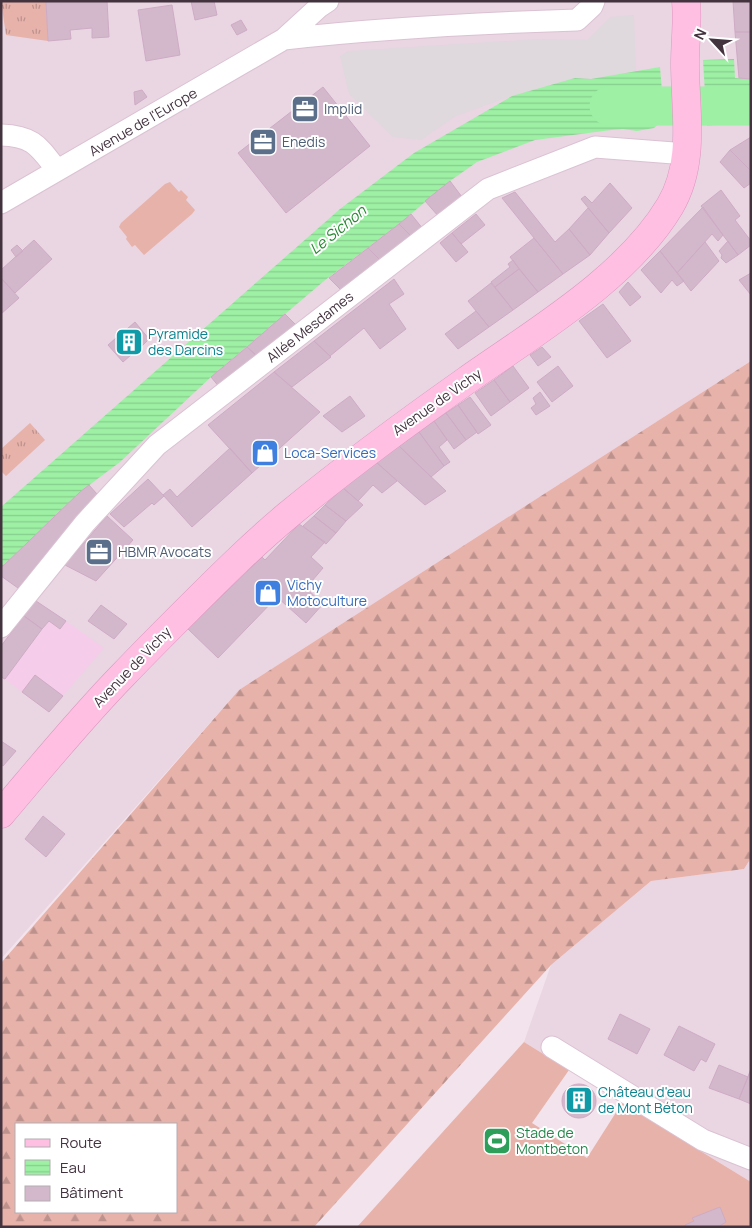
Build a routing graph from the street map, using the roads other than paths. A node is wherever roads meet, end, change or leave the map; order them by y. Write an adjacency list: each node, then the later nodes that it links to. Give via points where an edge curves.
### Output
1 (594, 1): 5 (street, Avenue de l'Europe, via 577,20 466,23)
2 (673, 1): 7 (main road, Avenue de Vichy)
3 (686, 1): 7 (main road, Avenue de Vichy)
4 (323, 4): 5 (street, via 318,18 326,28); 6 (street, Avenue de l'Europe)
5 (336, 33): 6 (street, Avenue de l'Europe)
6 (284, 39): 10 (street, Avenue de l'Europe)
7 (685, 63): 9 (main road, Avenue de Vichy)
8 (1, 135): 10 (street, via 36,143)
9 (687, 154): 12 (street, Allée Mesdames, via 595,147 488,189 157,445 85,523); 13 (main road, Avenue de Vichy, via 671,204 629,258 571,308 408,422 286,516 123,675)
10 (57, 170): 11 (street, Avenue de l'Europe)
11 (1, 203)
12 (1, 628)
13 (1, 814)
14 (552, 1047): 15 (street, via 703,1140)
15 (751, 1159)

